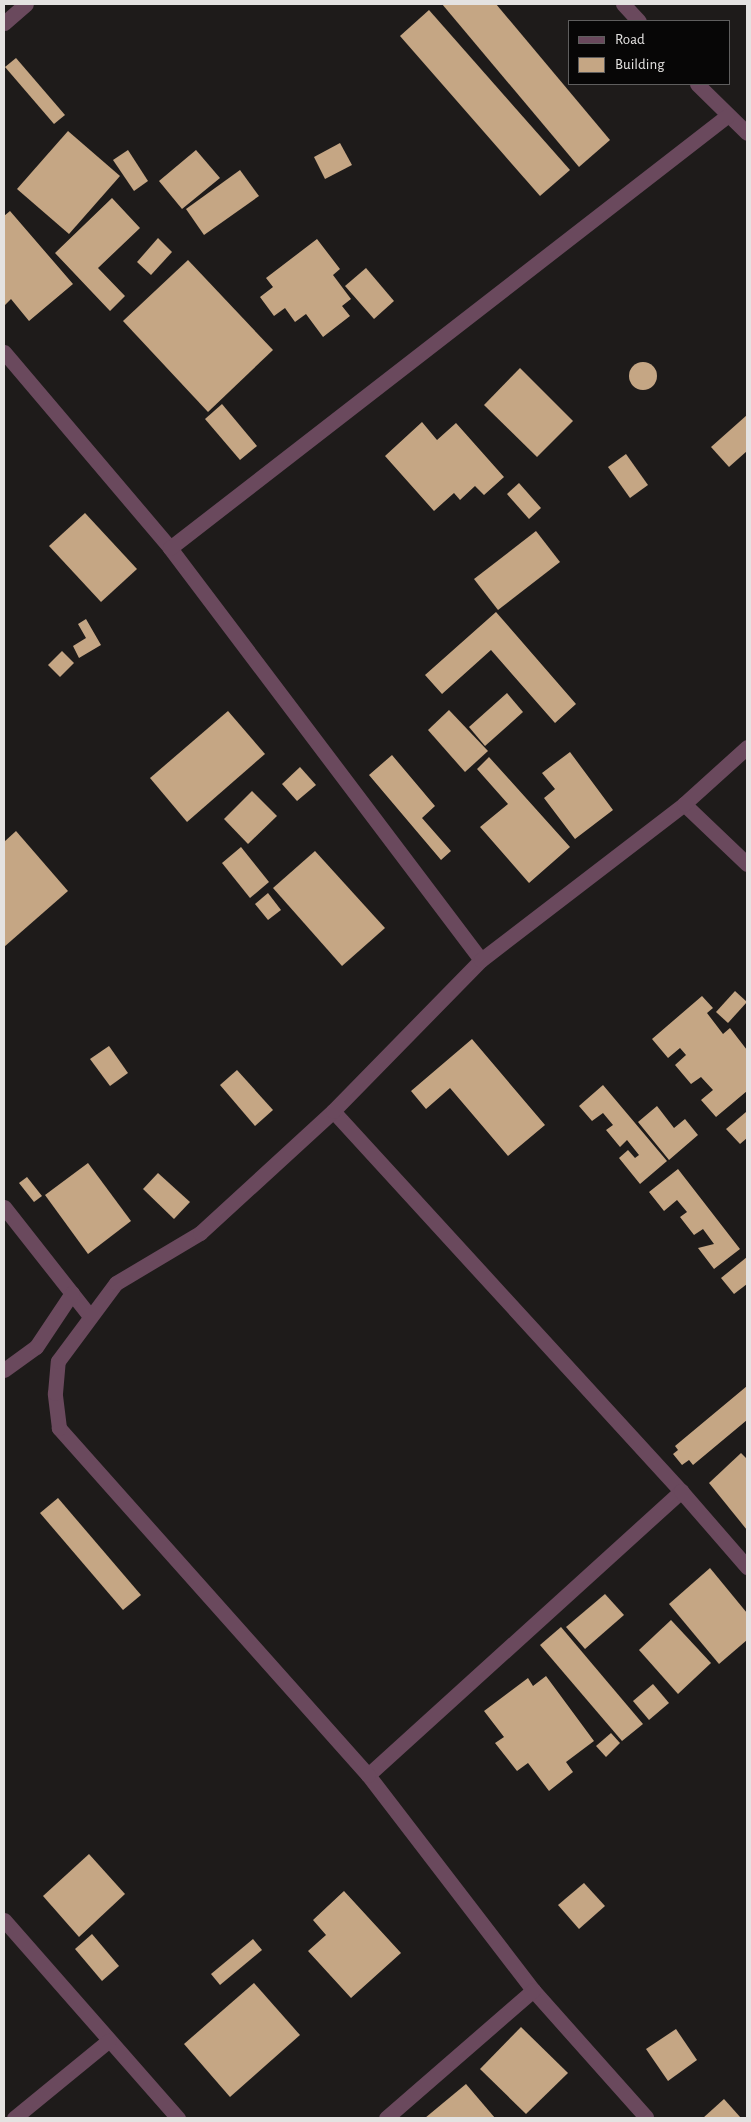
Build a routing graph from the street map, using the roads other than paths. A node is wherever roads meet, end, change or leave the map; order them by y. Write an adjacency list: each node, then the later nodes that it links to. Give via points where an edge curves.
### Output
1 (26, 4): 4 (street)
2 (623, 4): 3 (street)
3 (638, 20)
4 (4, 23)
5 (698, 85): 6 (street)
6 (727, 116): 7 (street); 9 (street)
7 (747, 133)
8 (4, 352): 9 (street)
9 (170, 548): 13 (street)
10 (747, 747): 11 (street)
11 (684, 804): 12 (street); 13 (street)
12 (747, 864)
13 (481, 960): 14 (street)
14 (333, 1111): 17 (street, via 200,1234 116,1282); 19 (street)
15 (4, 1207): 16 (street)
16 (72, 1293): 17 (street); 18 (street, via 36,1347)
17 (89, 1315): 21 (street, via 58,1361 55,1393 59,1428)
18 (4, 1370)
19 (681, 1492): 20 (street); 21 (street)
20 (747, 1567)
21 (368, 1775): 23 (street)
22 (4, 1920): 24 (street)
23 (533, 1990): 25 (street); 28 (street)
24 (108, 2041): 26 (street); 27 (street)
25 (646, 2117)
26 (14, 2118)
27 (178, 2118)
28 (386, 2118)

